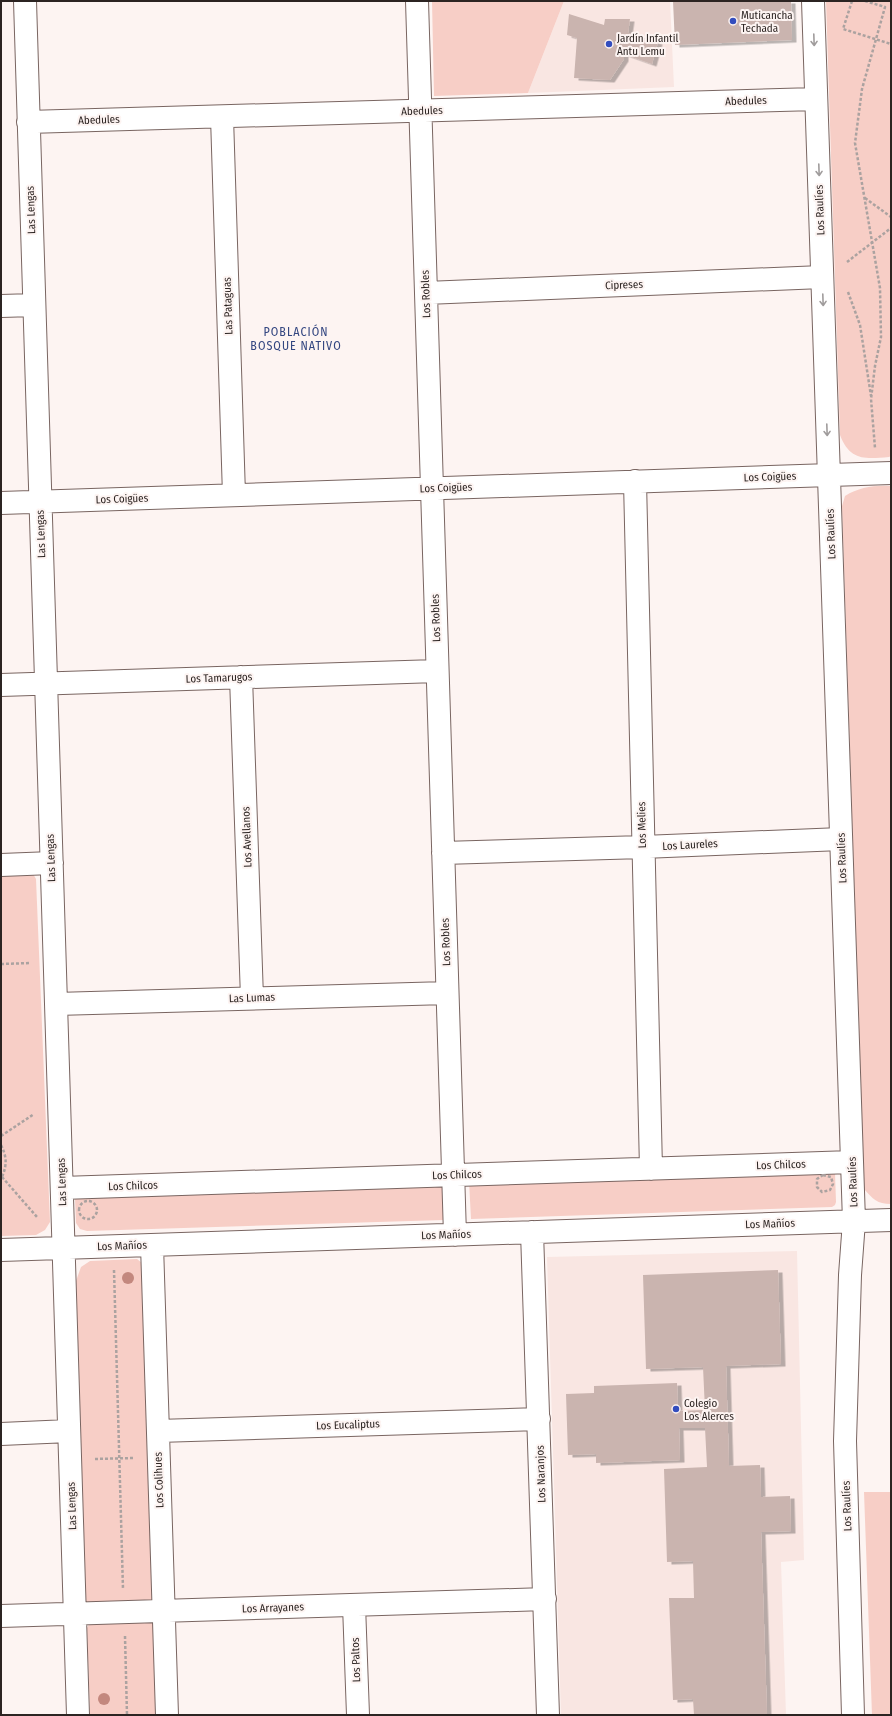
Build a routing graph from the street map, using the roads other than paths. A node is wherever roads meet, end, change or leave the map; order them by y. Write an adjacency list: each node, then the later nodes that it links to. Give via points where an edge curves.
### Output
1 (25, 1): 7 (street, Las Lengas)
2 (417, 1): 5 (street, Los Robles)
3 (813, 1): 4 (street, Los Raulíes, one-way to 4)
4 (816, 99): 5 (street, Abedules); 8 (street, Los Raulíes, one-way to 8)
5 (420, 111): 6 (street, Abedules); 9 (street, Los Robles)
6 (222, 117): 7 (street, Abedules); 16 (street, Las Pataguas)
7 (28, 122): 10 (street, Las Lengas)
8 (830, 273): 9 (street, Cipreses); 13 (street, Los Raulíes, one-way to 13)
9 (426, 293): 15 (street, Los Robles)
10 (34, 304): 11 (street); 18 (street, Las Lengas)
11 (1, 306)
12 (884, 473): 13 (street, Los Coigües)
13 (829, 474): 14 (street, Los Coigües); 23 (street, Los Raulíes)
14 (635, 481): 15 (street, Los Coigües); 24 (street, Los Melies)
15 (432, 488): 16 (street, Los Coigües); 19 (street, Los Robles)
16 (234, 495): 18 (street, Los Coigües)
17 (1, 502): 18 (street, Los Coigües)
18 (40, 502): 21 (street, Las Lengas)
19 (437, 671): 20 (street, Los Tamarugos); 25 (street, Los Robles)
20 (241, 677): 21 (street, Los Tamarugos); 29 (street, Los Avellanos)
21 (46, 684): 22 (street, Los Tamarugos); 26 (street, Las Lengas)
22 (1, 685)
23 (841, 839): 24 (street, Los Laureles); 31 (street, Los Raulíes)
24 (643, 847): 25 (street, Los Laureles); 32 (street, Los Melies)
25 (443, 853): 28 (street, Los Robles)
26 (52, 863): 27 (street); 30 (street, Las Lengas)
27 (1, 865)
28 (447, 993): 29 (street, Las Lumas); 33 (street, Los Robles)
29 (252, 998): 30 (street, Las Lumas)
30 (56, 1004): 34 (street, Las Lengas)
31 (852, 1162): 32 (street, Los Chilcos); 36 (street, Los Raulíes)
32 (651, 1169): 33 (street, Los Chilcos)
33 (453, 1176): 34 (street, Los Chilcos); 38 (street, Los Robles)
34 (62, 1188): 40 (street, Las Lengas)
35 (891, 1220): 36 (street, Los Mañíos)
36 (854, 1221): 37 (street, Los Mañíos); 55 (street, Los Raulíes, via 845,1441)
37 (532, 1232): 38 (street, Los Mañíos); 42 (street, Los Naranjos)
38 (454, 1235): 39 (street, Los Mañíos)
39 (152, 1245): 40 (street, Los Mañíos); 44 (street, Los Colihues)
40 (64, 1248): 41 (street, Los Mañíos); 43 (street, Las Lengas)
41 (1, 1250)
42 (539, 1419): 44 (street, Los Eucaliptus); 46 (street, Los Naranjos)
43 (69, 1431): 45 (street); 49 (street, Las Lengas)
44 (158, 1431): 48 (street, Los Colihues)
45 (1, 1434)
46 (545, 1599): 47 (street, Los Arrayanes); 54 (street, Los Naranjos)
47 (354, 1605): 48 (street, Los Arrayanes); 53 (street, Los Paltos)
48 (164, 1611): 49 (street, Los Arrayanes); 52 (street, Los Colihues)
49 (75, 1614): 50 (street, Los Arrayanes); 51 (street, Las Lengas)
50 (1, 1616)
51 (78, 1715)
52 (167, 1715)
53 (358, 1715)
54 (548, 1715)
55 (854, 1715)

